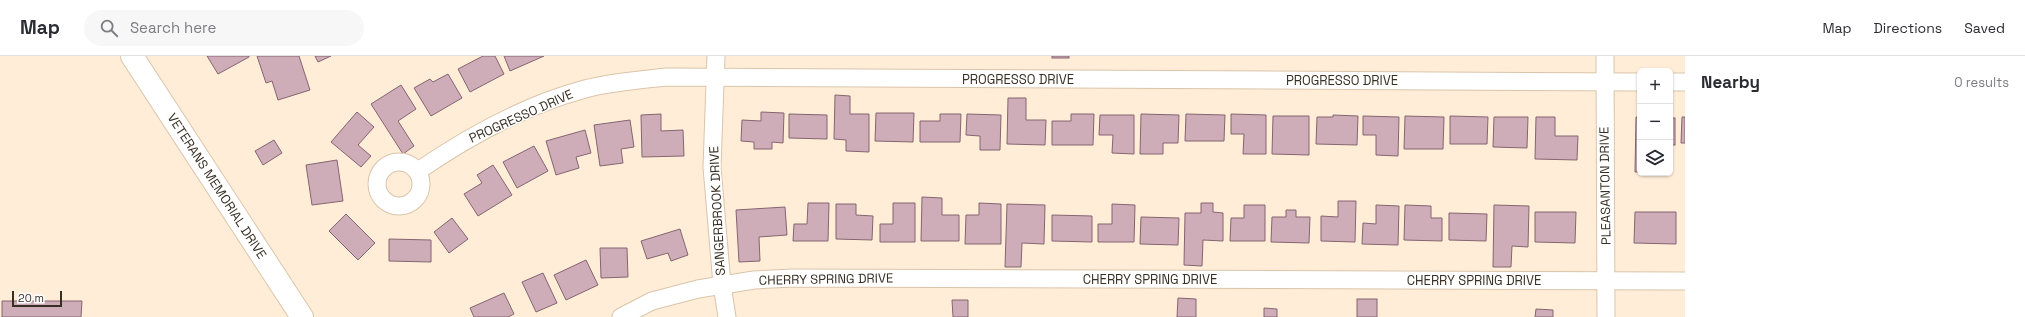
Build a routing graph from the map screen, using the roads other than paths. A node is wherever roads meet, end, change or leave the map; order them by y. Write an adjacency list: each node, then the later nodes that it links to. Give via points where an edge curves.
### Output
1 (132, 56): 13 (main road, VETERANS MEMORIAL DRIVE)
2 (716, 56): 4 (street, SANGERBROOK DRIVE)
3 (1605, 56): 5 (street, PLEASANTON DRIVE)
4 (716, 78): 5 (street, PROGRESSO DRIVE); 9 (street, PROGRESSO DRIVE, via 667,77 614,83 564,95 468,138); 12 (street, SANGERBROOK DRIVE, via 712,167)
5 (1604, 82): 6 (street, PROGRESSO DRIVE); 10 (street, PLEASANTON DRIVE)
6 (1637, 82)
7 (1673, 82): 8 (street)
8 (1685, 82)
9 (418, 171)
10 (1606, 281): 11 (street, CHERRY SPRING DRIVE); 12 (street, CHERRY SPRING DRIVE, via 793,278); 16 (street, PLEASANTON DRIVE)
11 (1685, 281)
12 (722, 285): 14 (street, CHERRY SPRING DRIVE, via 652,301); 15 (street, SANGERBROOK DRIVE)
13 (302, 317)
14 (621, 317)
15 (727, 317)
16 (1606, 317)

